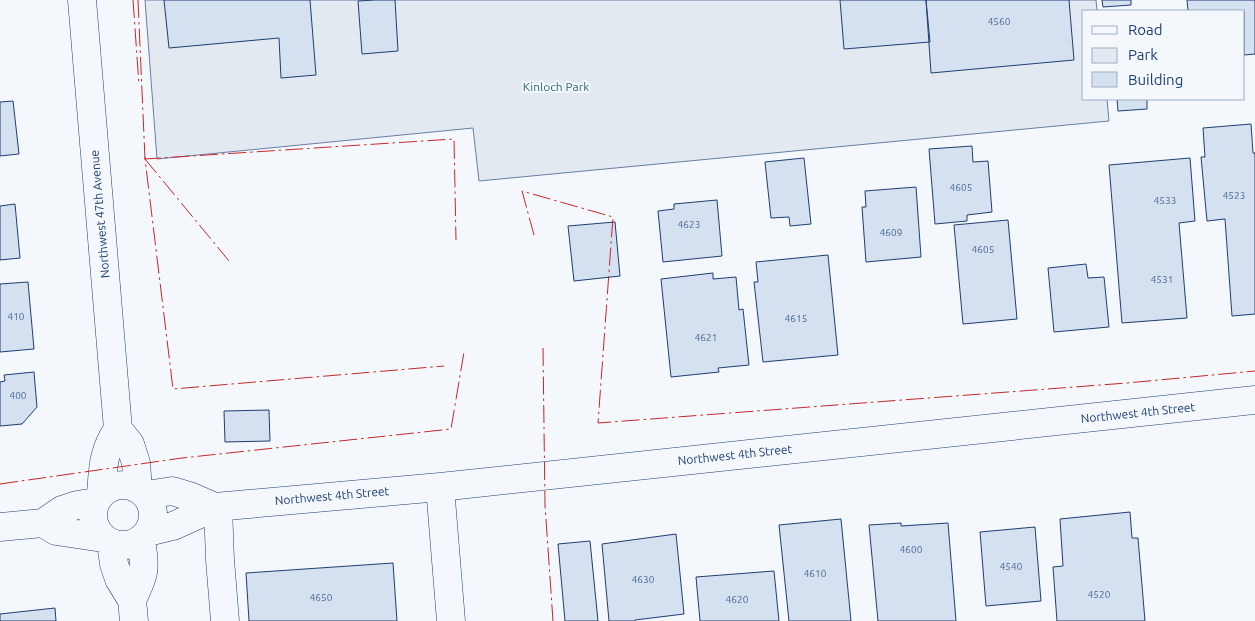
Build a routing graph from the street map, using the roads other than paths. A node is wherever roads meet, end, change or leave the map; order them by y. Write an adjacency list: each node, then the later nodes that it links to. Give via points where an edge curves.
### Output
1 (82, 0): 3 (street, Northwest 47th Avenue)
2 (1255, 400): 4 (street, Northwest 4th Street)
3 (118, 429): 5 (street, Northwest 47th Avenue, via 130,444); 6 (street, Northwest 47th Avenue, via 109,442)
4 (440, 486): 7 (street, Northwest 4th Street); 14 (street)
5 (142, 492): 6 (street, via 128,485 118,485); 7 (street, Northwest 4th Street, via 172,491); 10 (street, Northwest 47th Avenue, via 154,513 152,524)
6 (98, 498): 8 (street, via 62,510); 11 (street, Northwest 47th Avenue, via 92,511 93,521 96,530)
7 (217, 507): 10 (street, Northwest 4th Street); 13 (street)
8 (43, 523): 9 (street); 11 (street, via 56,531)
9 (0, 527)
10 (144, 536): 11 (street, via 132,544 121,546); 12 (street, Northwest 47th Avenue, via 145,564)
11 (107, 540): 12 (street, Northwest 47th Avenue)
12 (133, 611)
13 (225, 621)
14 (451, 621)

